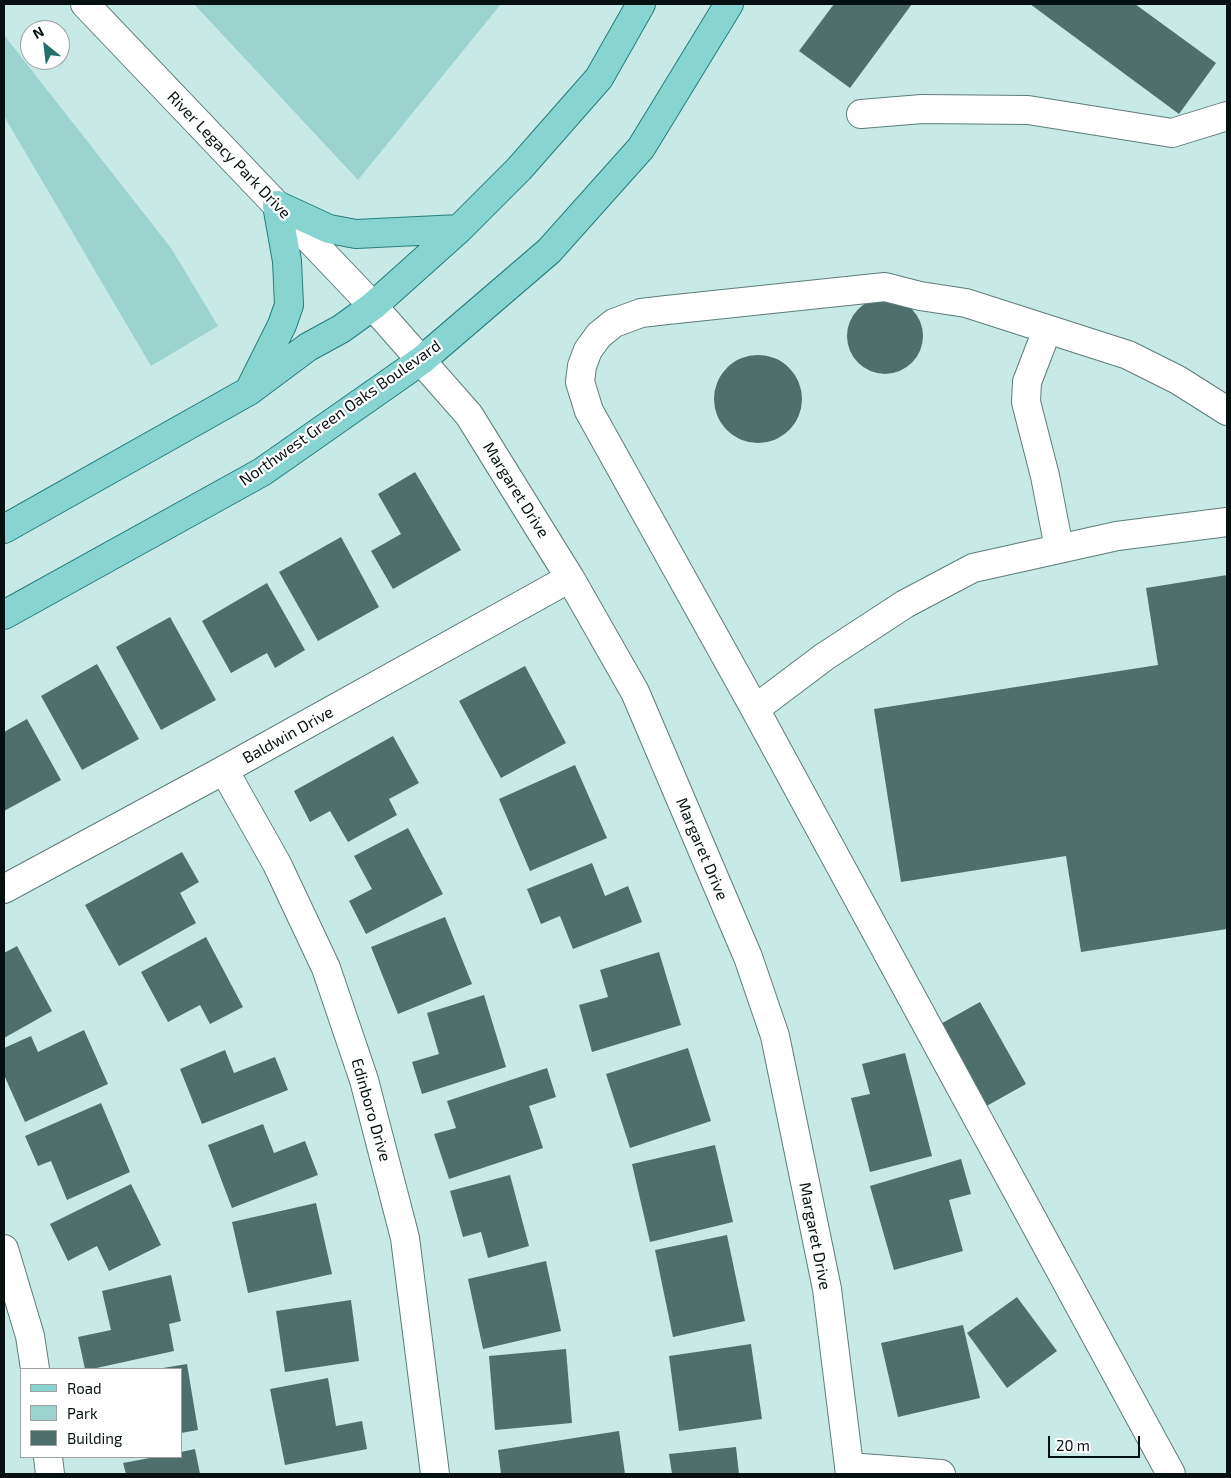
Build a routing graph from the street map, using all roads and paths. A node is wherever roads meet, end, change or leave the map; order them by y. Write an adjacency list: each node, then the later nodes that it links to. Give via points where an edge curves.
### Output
1 (85, 4): 6 (street, River Legacy Park Drive)
2 (641, 4): 7 (main road, via 599,78 519,169)
3 (729, 4): 10 (main road, Northwest Green Oaks Boulevard, via 641,148 549,251)
4 (860, 114): 5 (street, via 922,109 1028,110 1172,133)
5 (1227, 116)
6 (277, 205): 7 (main road, via 330,229 356,234); 8 (street, River Legacy Park Drive); 11 (main road, via 287,261 289,305)
7 (459, 229): 8 (main road)
8 (374, 306): 10 (street, Margaret Drive); 11 (main road, via 308,347)
9 (1047, 330): 12 (street, via 1128,355 1178,380); 15 (street, via 1028,382 1026,402); 18 (street, via 966,303 885,287 641,313 614,323 599,335 588,350 581,374 580,382 589,411)
10 (422, 360): 16 (street, Margaret Drive, via 469,415); 17 (main road, Northwest Green Oaks Boulevard, via 262,472)
11 (249, 391): 14 (main road)
12 (1227, 411)
13 (1227, 522): 15 (street, via 1117,536)
14 (4, 529)
15 (1059, 548): 18 (street, via 973,568 905,604 824,657)
16 (570, 578): 19 (street, Baldwin Drive); 24 (street, Margaret Drive, via 635,692 748,957 775,1036 826,1289)
17 (4, 615)
18 (755, 709): 28 (street)
19 (224, 770): 20 (street, Baldwin Drive); 26 (street, Edinboro Drive, via 277,864 326,968 364,1080 405,1238)
20 (4, 888)
21 (4, 1249): 22 (street, via 30,1336)
22 (35, 1368)
23 (48, 1458): 25 (street)
24 (850, 1471): 27 (street, Margaret Drive)
25 (50, 1474)
26 (434, 1474)
27 (941, 1474)
28 (1171, 1474)

